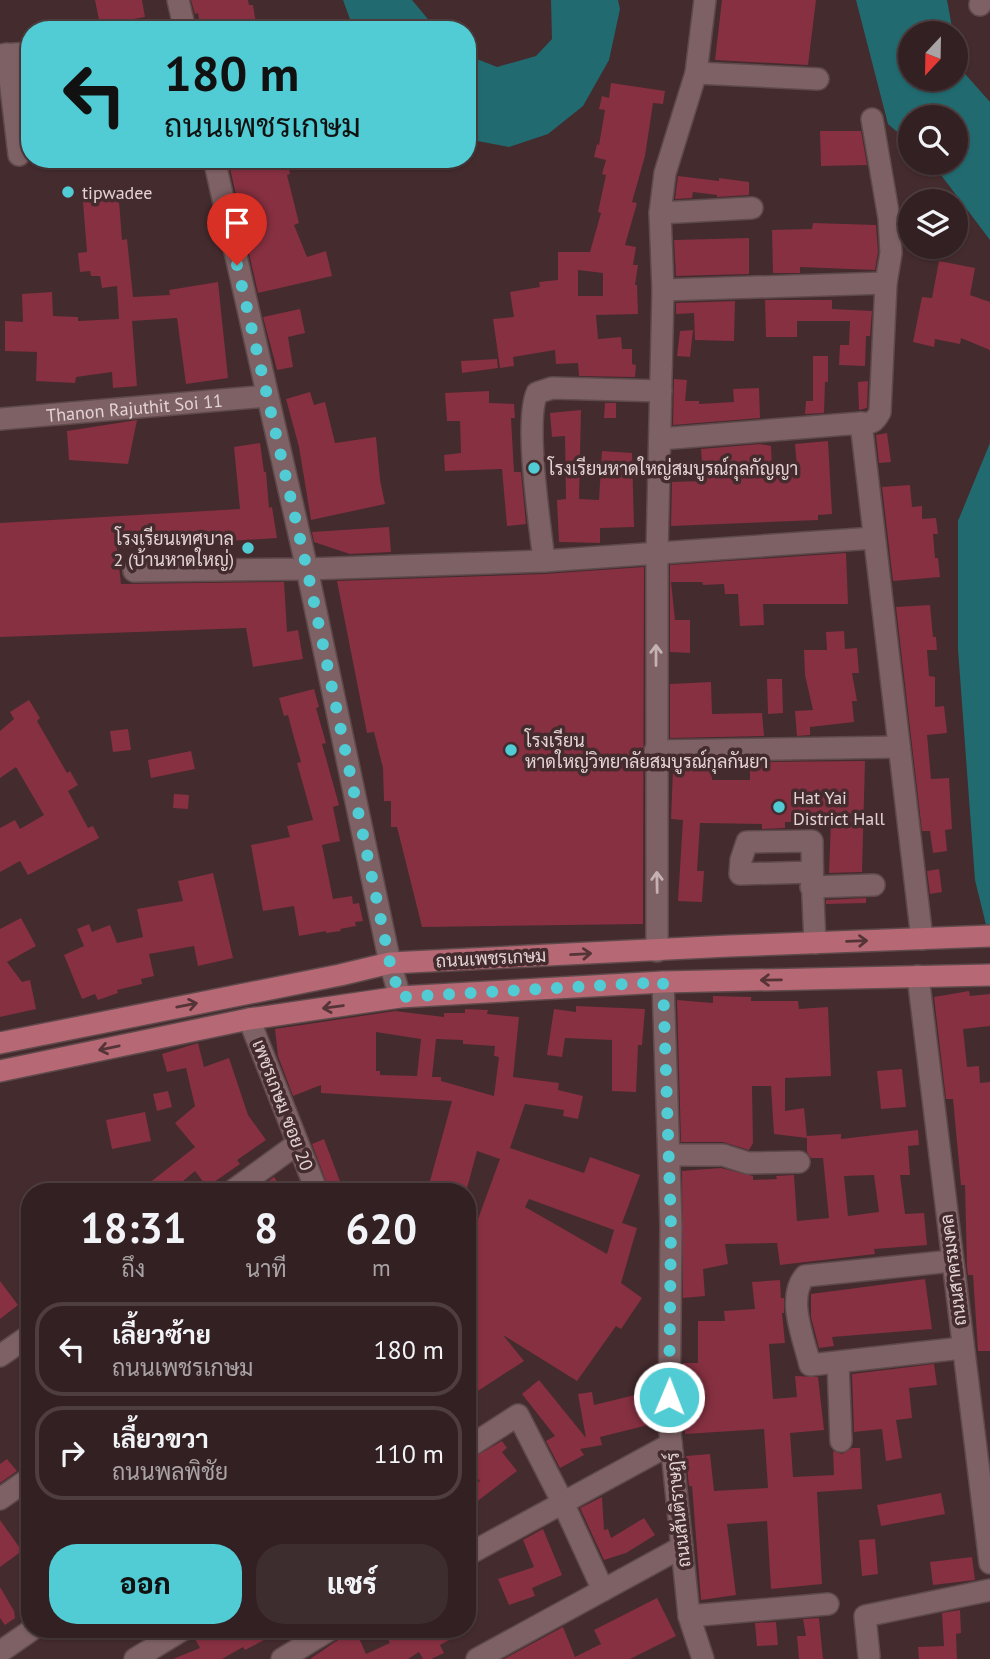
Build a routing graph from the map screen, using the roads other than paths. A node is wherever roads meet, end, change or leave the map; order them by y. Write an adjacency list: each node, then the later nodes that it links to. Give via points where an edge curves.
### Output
1 (178, 0): 3 (street)
2 (705, 0): 6 (street)
3 (183, 21)
4 (21, 54): 5 (street)
5 (3, 55): 9 (street)
6 (696, 73): 7 (street); 12 (street, via 665,173)
7 (818, 79)
8 (872, 119): 13 (street, via 889,218 891,253)
9 (19, 155)
10 (216, 168): 16 (street)
11 (752, 208): 12 (street)
12 (660, 213): 14 (street)
13 (886, 284): 14 (street); 18 (street, via 880,412 876,421)
14 (663, 290): 15 (street)
15 (661, 391): 19 (street); 22 (street, via 552,388 537,393 532,404 534,468)
16 (267, 396): 17 (street, Thanon Rajuthit Soi 11); 23 (street)
17 (0, 419)
18 (861, 423): 19 (street); 20 (street)
19 (660, 439): 21 (street)
20 (874, 538): 21 (street); 25 (street)
21 (657, 552): 22 (street); 26 (street, one-way to 21)
22 (544, 561): 23 (street)
23 (307, 569): 24 (street); 32 (street)
24 (134, 571)
25 (899, 747): 26 (street); 29 (street)
26 (655, 751): 31 (street, one-way to 26)
27 (874, 885): 30 (street, via 812,880)
28 (990, 936): 29 (main road, ถนนเพชรเกษม)
29 (922, 939): 30 (main road, ถนนเพชรเกษม, one-way to 29)
30 (815, 943): 31 (main road, ถนนเพชรเกษม)
31 (657, 951): 32 (main road, ถนนเพชรเกษม, one-way to 31)
32 (390, 963): 36 (street); 38 (main road, ถนนเพชรเกษม, one-way to 32)
33 (990, 975): 34 (main road, ถนนเพชรเกษม)
34 (918, 976): 35 (main road, ถนนเพชรเกษม, one-way to 35); 45 (street, ถนนสาครมงคล)
35 (663, 982): 36 (main road, ถนนเพชรเกษม); 41 (street, ถนนสันติราษฎร์)
36 (400, 997): 37 (main road, ถนนเพชรเกษม, one-way to 37)
37 (249, 1019): 39 (main road, ถนนเพชรเกษม, one-way to 39); 40 (street, เพชรเกษม ซอย 20)
38 (0, 1043)
39 (0, 1071)
40 (298, 1144): 43 (street); 44 (street, เพชรเกษม ซอย 20)
41 (668, 1155): 42 (street, via 723,1155 748,1163); 52 (street, ถนนสันติราษฎร์)
42 (799, 1162)
43 (244, 1183)
44 (313, 1183)
45 (952, 1261): 47 (street, ถนนสาครมงคล); 49 (street, via 805,1276 798,1284 797,1306 810,1365)
46 (21, 1341): 48 (street)
47 (962, 1348): 49 (street); 58 (street, ถนนสาครมงคล)
48 (0, 1356)
49 (838, 1363): 50 (street)
50 (841, 1441)
51 (476, 1442): 55 (street, via 518,1415)
52 (671, 1444): 55 (street); 56 (street, ถนนสันติราษฎร์)
53 (21, 1484): 54 (street)
54 (0, 1499)
55 (563, 1503): 57 (street); 60 (street)
56 (682, 1547): 60 (street); 62 (street, ถนนสันติราษฎร์)
57 (476, 1550)
58 (990, 1563)
59 (990, 1590): 67 (street, via 865,1615)
60 (603, 1591): 71 (street)
61 (828, 1604): 62 (street)
62 (688, 1616): 68 (street, ถนนสันติราษฎร์)
63 (21, 1638): 66 (street)
64 (169, 1638): 69 (street)
65 (316, 1638): 70 (street)
66 (0, 1653)
67 (869, 1656)
68 (699, 1657)
69 (135, 1659)
70 (282, 1659)
71 (477, 1659)

